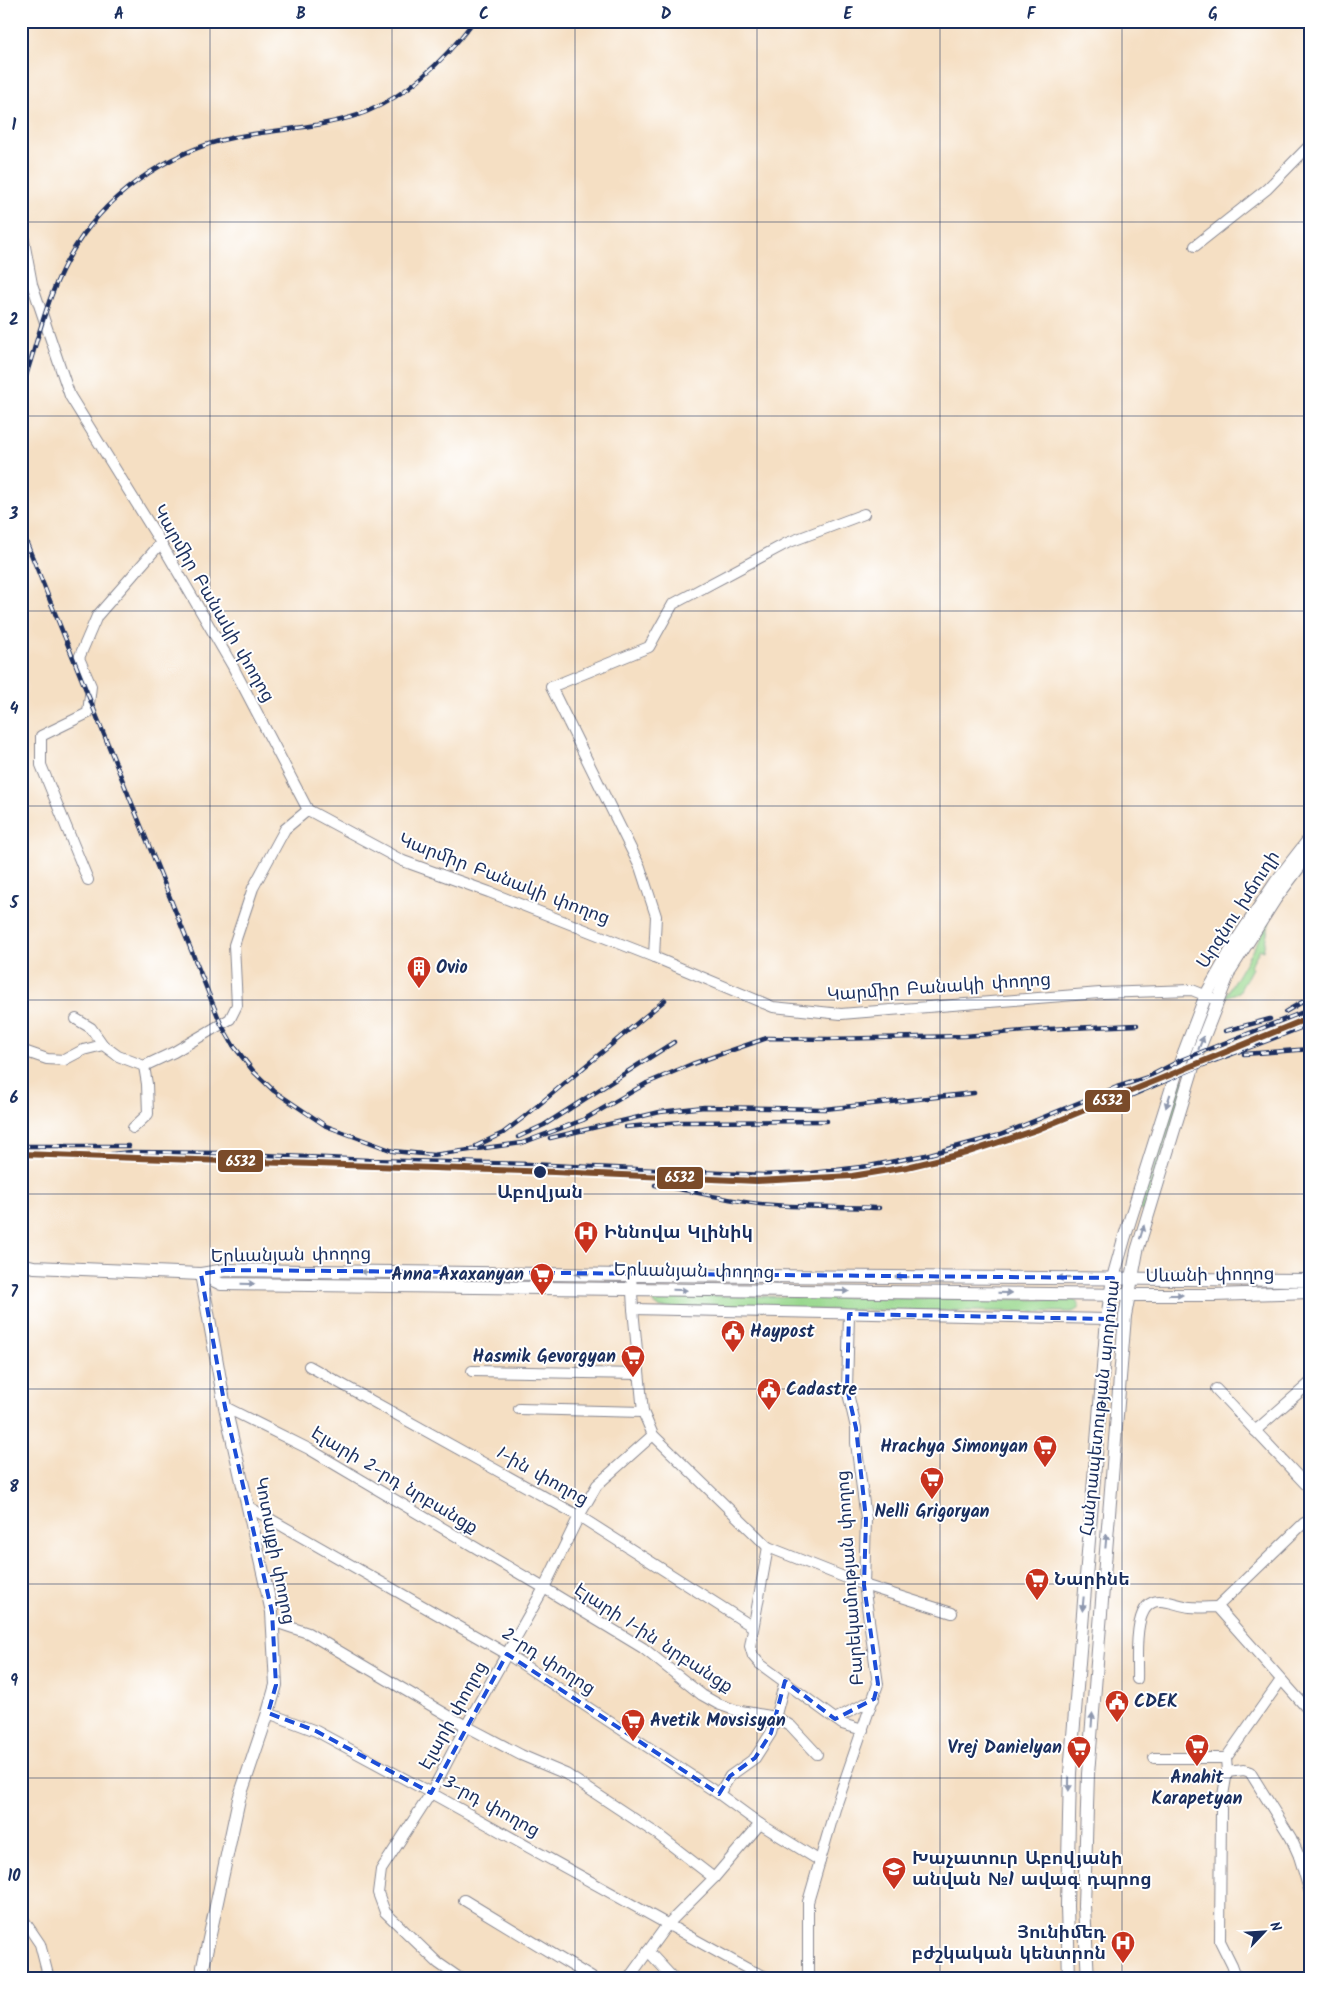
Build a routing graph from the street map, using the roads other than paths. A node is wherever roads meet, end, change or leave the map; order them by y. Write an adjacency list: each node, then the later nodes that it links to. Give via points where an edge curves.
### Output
1 (1311, 144): 3 (street, via 1267,189)
2 (21, 225): 5 (street, Կարմիր Բանակի փողոց, via 32,284 70,396)
3 (1196, 246)
4 (864, 514): 10 (street, via 787,543 673,604 649,647 551,687 640,867 656,916)
5 (161, 543): 6 (street, Կարմիր Բանակի փողոց, via 232,665); 9 (street, via 97,616 78,658 91,686 88,713 41,736 41,765)
6 (308, 810): 10 (street, Կարմիր Բանակի փողոց, via 403,861); 15 (street, via 285,829 253,888 234,945 237,1005 230,1019)
7 (1311, 837): 11 (main road, Արզնու խճուղի, via 1237,940)
8 (1311, 852): 11 (main road, Հանրապետության պողոտա)
9 (88, 880)
10 (654, 957): 11 (street, Կարմիր Բանակի փողոց, via 773,1008 841,1014 1100,993 1192,990)
11 (1208, 1000): 20 (main road, Հանրապետության պողոտա, one-way to 20, via 1177,1071); 21 (main road, Հանրապետության պողոտա, one-way to 11, via 1197,1054)
12 (76, 1019): 13 (street, via 91,1028)
13 (102, 1045): 14 (street, via 64,1060 47,1059); 15 (street, via 118,1056)
14 (21, 1050)
15 (144, 1066): 16 (street, via 148,1114)
16 (132, 1128)
17 (21, 1264): 18 (main road)
18 (201, 1274): 19 (main road, Երևանյան փողոց, one-way to 18, via 225,1270); 23 (main road, Երևանյան փողոց, one-way to 23, via 221,1284); 35 (main road, Կոտայքի փողոց)
19 (631, 1275): 20 (main road, Երևանյան փողոց, one-way to 19); 23 (street)
20 (1113, 1278): 21 (main road, Սևանի փողոց); 25 (main road, Հանրապետության պողոտա)
21 (1130, 1279): 22 (main road, Սևանի փողոց); 26 (main road, Հանրապետության պողոտա)
22 (1311, 1280)
23 (631, 1289): 25 (main road, Երևանյան փողոց, one-way to 25); 27 (street)
24 (1311, 1292): 26 (main road, Սևանի փողոց, one-way to 24)
25 (1110, 1294): 26 (main road, Սևանի փողոց); 29 (main road, Հանրապետության պողոտա)
26 (1127, 1295): 89 (main road, Հանրապետության պողոտա, one-way to 26, via 1084,1906 1088,1774)
27 (632, 1309): 28 (street); 32 (street)
28 (849, 1314): 29 (street); 45 (street, Բարեկամության փողոց, via 847,1389 856,1428 866,1519)
29 (1107, 1319): 88 (main road, Հանրապետության պողոտա, one-way to 88, via 1070,1772)
30 (309, 1366): 42 (street, 1-ին փողոց)
31 (472, 1371): 32 (street)
32 (639, 1374): 37 (street)
33 (1311, 1382): 38 (street)
34 (1216, 1389): 38 (street)
35 (225, 1407): 41 (main road, Կոտայքի փողոց); 46 (street, Էլարի 2-րդ նրբանցք, via 309,1448)
36 (519, 1409): 37 (street)
37 (643, 1412): 39 (street)
38 (1255, 1431): 40 (street)
39 (653, 1435): 42 (street, Էլարի փողոց, via 597,1485); 44 (street)
40 (1311, 1490)
41 (249, 1507): 49 (main road, Կոտայքի փողոց); 51 (street, 2-րդ փողոց)
42 (579, 1516): 46 (street, Էլարի փողոց); 50 (street, 1-ին փողոց)
43 (1311, 1520): 47 (street, via 1304,1523)
44 (768, 1547): 45 (street); 50 (street)
45 (864, 1585): 48 (street); 55 (street, Բարեկամության փողոց, via 878,1684)
46 (544, 1588): 51 (street, Էլարի փողոց); 58 (street, Էլարի 1-ին նրբանցք, via 643,1648 718,1704)
47 (1217, 1607): 52 (street, via 1190,1607 1160,1601 1144,1608 1139,1623); 53 (street)
48 (952, 1613)
49 (272, 1621): 56 (main road, Կոտայքի փողոց, via 276,1685); 60 (street, via 308,1633)
50 (753, 1627): 54 (street, via 750,1646 753,1656)
51 (507, 1654): 60 (street, Էլարի փողոց); 67 (street, 2-րդ փողոց)
52 (1137, 1679)
53 (1281, 1680): 57 (street); 64 (street)
54 (784, 1682): 58 (street); 59 (street)
55 (874, 1699): 59 (street); 61 (street, Բարեկամության փողոց)
56 (268, 1713): 66 (street, 3-րդ փողոց, via 316,1731); 81 (main road, Կոտայքի փողոց, via 240,1799)
57 (1311, 1713)
58 (776, 1717): 62 (street, via 791,1726); 67 (street, via 764,1746 755,1758 730,1776)
59 (835, 1719): 61 (street)
60 (466, 1726): 66 (street, Էլարի փողոց); 72 (street, via 566,1774 657,1834)
61 (863, 1730): 71 (street, Բարեկամության փողոց)
62 (818, 1754)
63 (1154, 1758): 64 (street)
64 (1226, 1758): 65 (street)
65 (1227, 1772): 69 (street, via 1250,1772); 90 (street, via 1221,1807 1220,1941)
66 (431, 1792): 76 (street, 3-րդ փողոց); 82 (street, Էլարի փողոց, via 382,1870 378,1893 384,1912 438,1963)
67 (719, 1794): 68 (street, 2-րդ փողոց)
68 (760, 1824): 71 (street, 2-րդ փողոց); 72 (street)
69 (1299, 1856): 70 (street); 73 (street)
70 (1311, 1860)
71 (820, 1861): 87 (street, Բարեկամության փողոց, via 808,1902)
72 (714, 1878): 76 (street)
73 (1311, 1896)
74 (464, 1900): 83 (street)
75 (21, 1916): 80 (street, via 40,1944)
76 (667, 1925): 79 (street); 86 (street, 3-րդ փողոց)
77 (1311, 1926): 78 (street)
78 (1311, 1943)
79 (648, 1951): 84 (street); 85 (street)
80 (48, 1979)
81 (203, 1979)
82 (461, 1979)
83 (594, 1979)
84 (628, 1979)
85 (674, 1979)
86 (771, 1979)
87 (808, 1979)
88 (1069, 1979)
89 (1088, 1979)
90 (1237, 1979)

